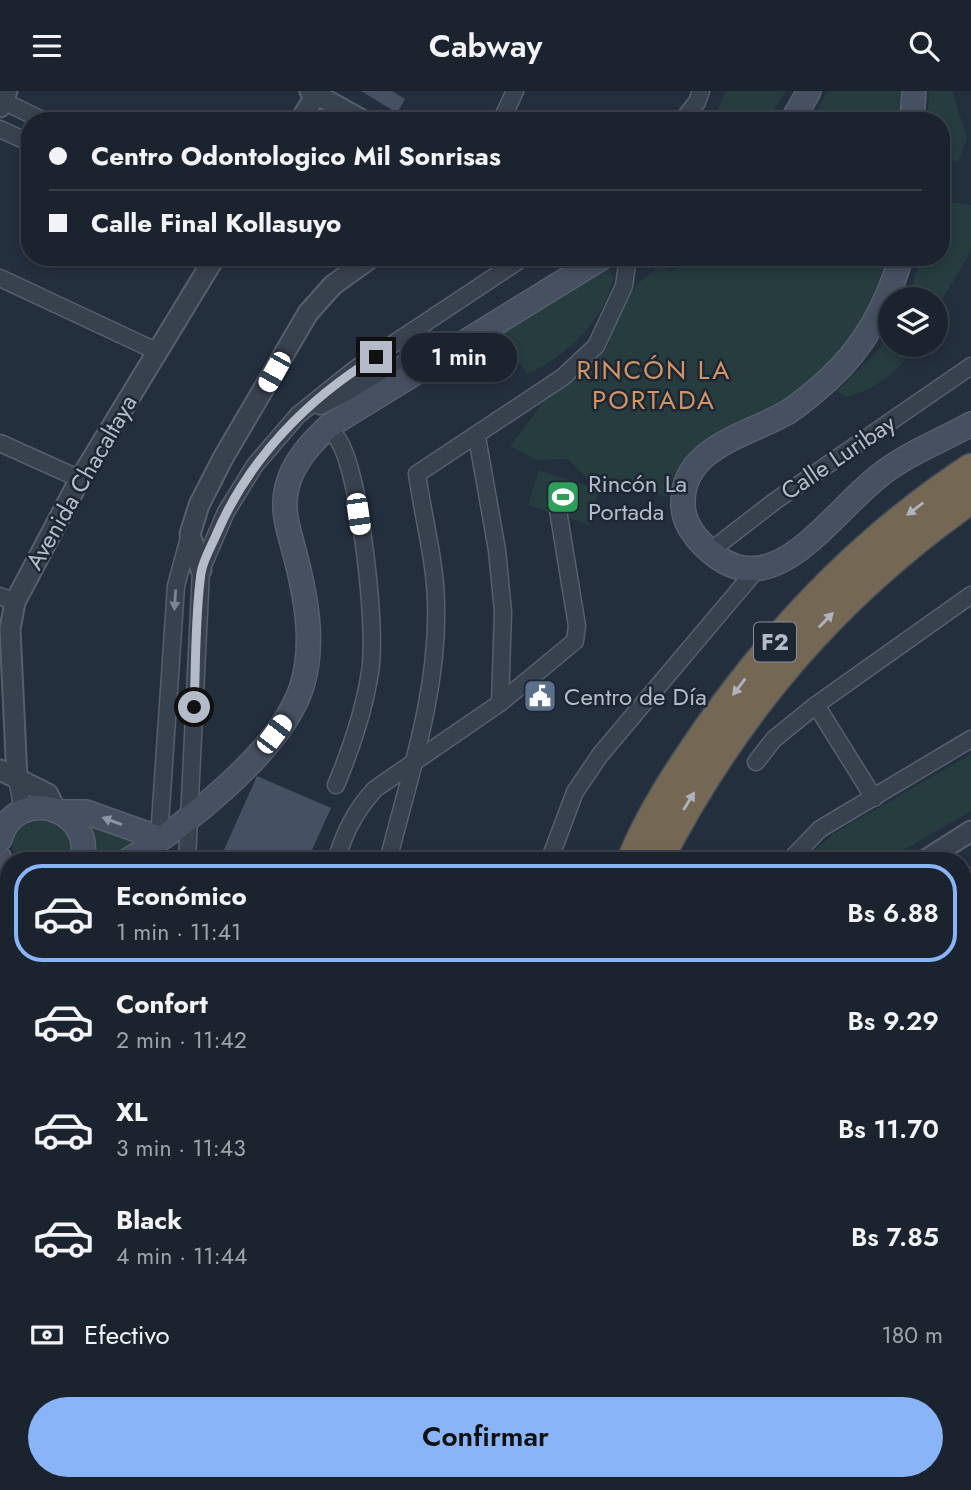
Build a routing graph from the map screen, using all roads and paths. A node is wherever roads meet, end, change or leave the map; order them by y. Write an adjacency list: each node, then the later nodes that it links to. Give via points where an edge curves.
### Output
1 (515, 91): 10 (street)
2 (701, 91): 11 (street)
3 (809, 91): 12 (main road)
4 (914, 91): 13 (main road)
5 (315, 92): 8 (street); 9 (street)
6 (3, 100): 7 (street)
7 (26, 112)
8 (305, 112)
9 (349, 112)
10 (505, 112)
11 (689, 112)
12 (797, 112)
13 (913, 112)
14 (0, 129): 15 (street)
15 (21, 139)
16 (209, 266): 23 (street, Avenida Chacaltaya)
17 (359, 266): 35 (street, via 333,285 308,313 223,458)
18 (510, 266): 26 (street, via 354,370)
19 (589, 266): 24 (main road)
20 (627, 266): 29 (street, via 624,286 596,346 563,377)
21 (897, 266): 36 (main road, via 876,320 832,376 788,412 718,445 688,476 683,511 689,529)
22 (0, 278): 23 (street)
23 (156, 351): 32 (street, Avenida Chacaltaya)
24 (442, 357): 26 (street, via 413,359); 28 (main road)
25 (971, 366): 36 (street, Calle Luribay)
26 (298, 415): 38 (street, via 255,465 226,512)
27 (971, 424): 37 (main road, via 883,473 794,555)
28 (329, 426): 47 (street, via 343,450 371,605 371,670 354,740); 51 (main road, via 296,464 287,487 284,519 308,621 302,686 291,711 260,751 215,797)
29 (477, 437): 41 (street, via 503,611); 44 (street, via 417,474 436,601 434,663)
30 (0, 443): 32 (street)
31 (971, 469): 60 (highway, F2, one-way to 60, via 881,535 791,622 664,796)
32 (80, 479): 40 (street, Avenida Chacaltaya)
33 (971, 498): 61 (highway, F2, one-way to 33, via 719,753 809,638 894,555)
34 (557, 504): 41 (street, via 577,626 575,641)
35 (190, 534): 38 (street); 54 (street, one-way to 54, via 176,586)
36 (709, 552): 37 (main road, via 724,563)
37 (757, 569): 59 (street, via 600,755 575,792)
38 (201, 570): 51 (street)
39 (971, 595): 42 (street)
40 (7, 599): 46 (street, Avenida Chacaltaya)
41 (500, 703): 44 (street)
42 (816, 705): 45 (street, via 774,739); 48 (street)
43 (971, 739): 48 (street)
44 (414, 762): 57 (street, via 359,806); 58 (street)
45 (756, 762)
46 (9, 774): 49 (street, Avenida Chacaltaya); 50 (street, via 48,794)
47 (336, 785)
48 (874, 798): 62 (street, via 820,829)
49 (23, 810): 50 (main road, via 39,806); 53 (main road)
50 (59, 811): 54 (main road, one-way to 50, via 86,811); 55 (main road, via 80,831)
51 (189, 816): 54 (main road); 56 (street)
52 (971, 831): 63 (street)
53 (0, 837)
54 (159, 850)
55 (83, 852)
56 (187, 852)
57 (339, 852)
58 (390, 852)
59 (552, 852)
60 (636, 852)
61 (662, 852)
62 (798, 852)
63 (938, 852)

